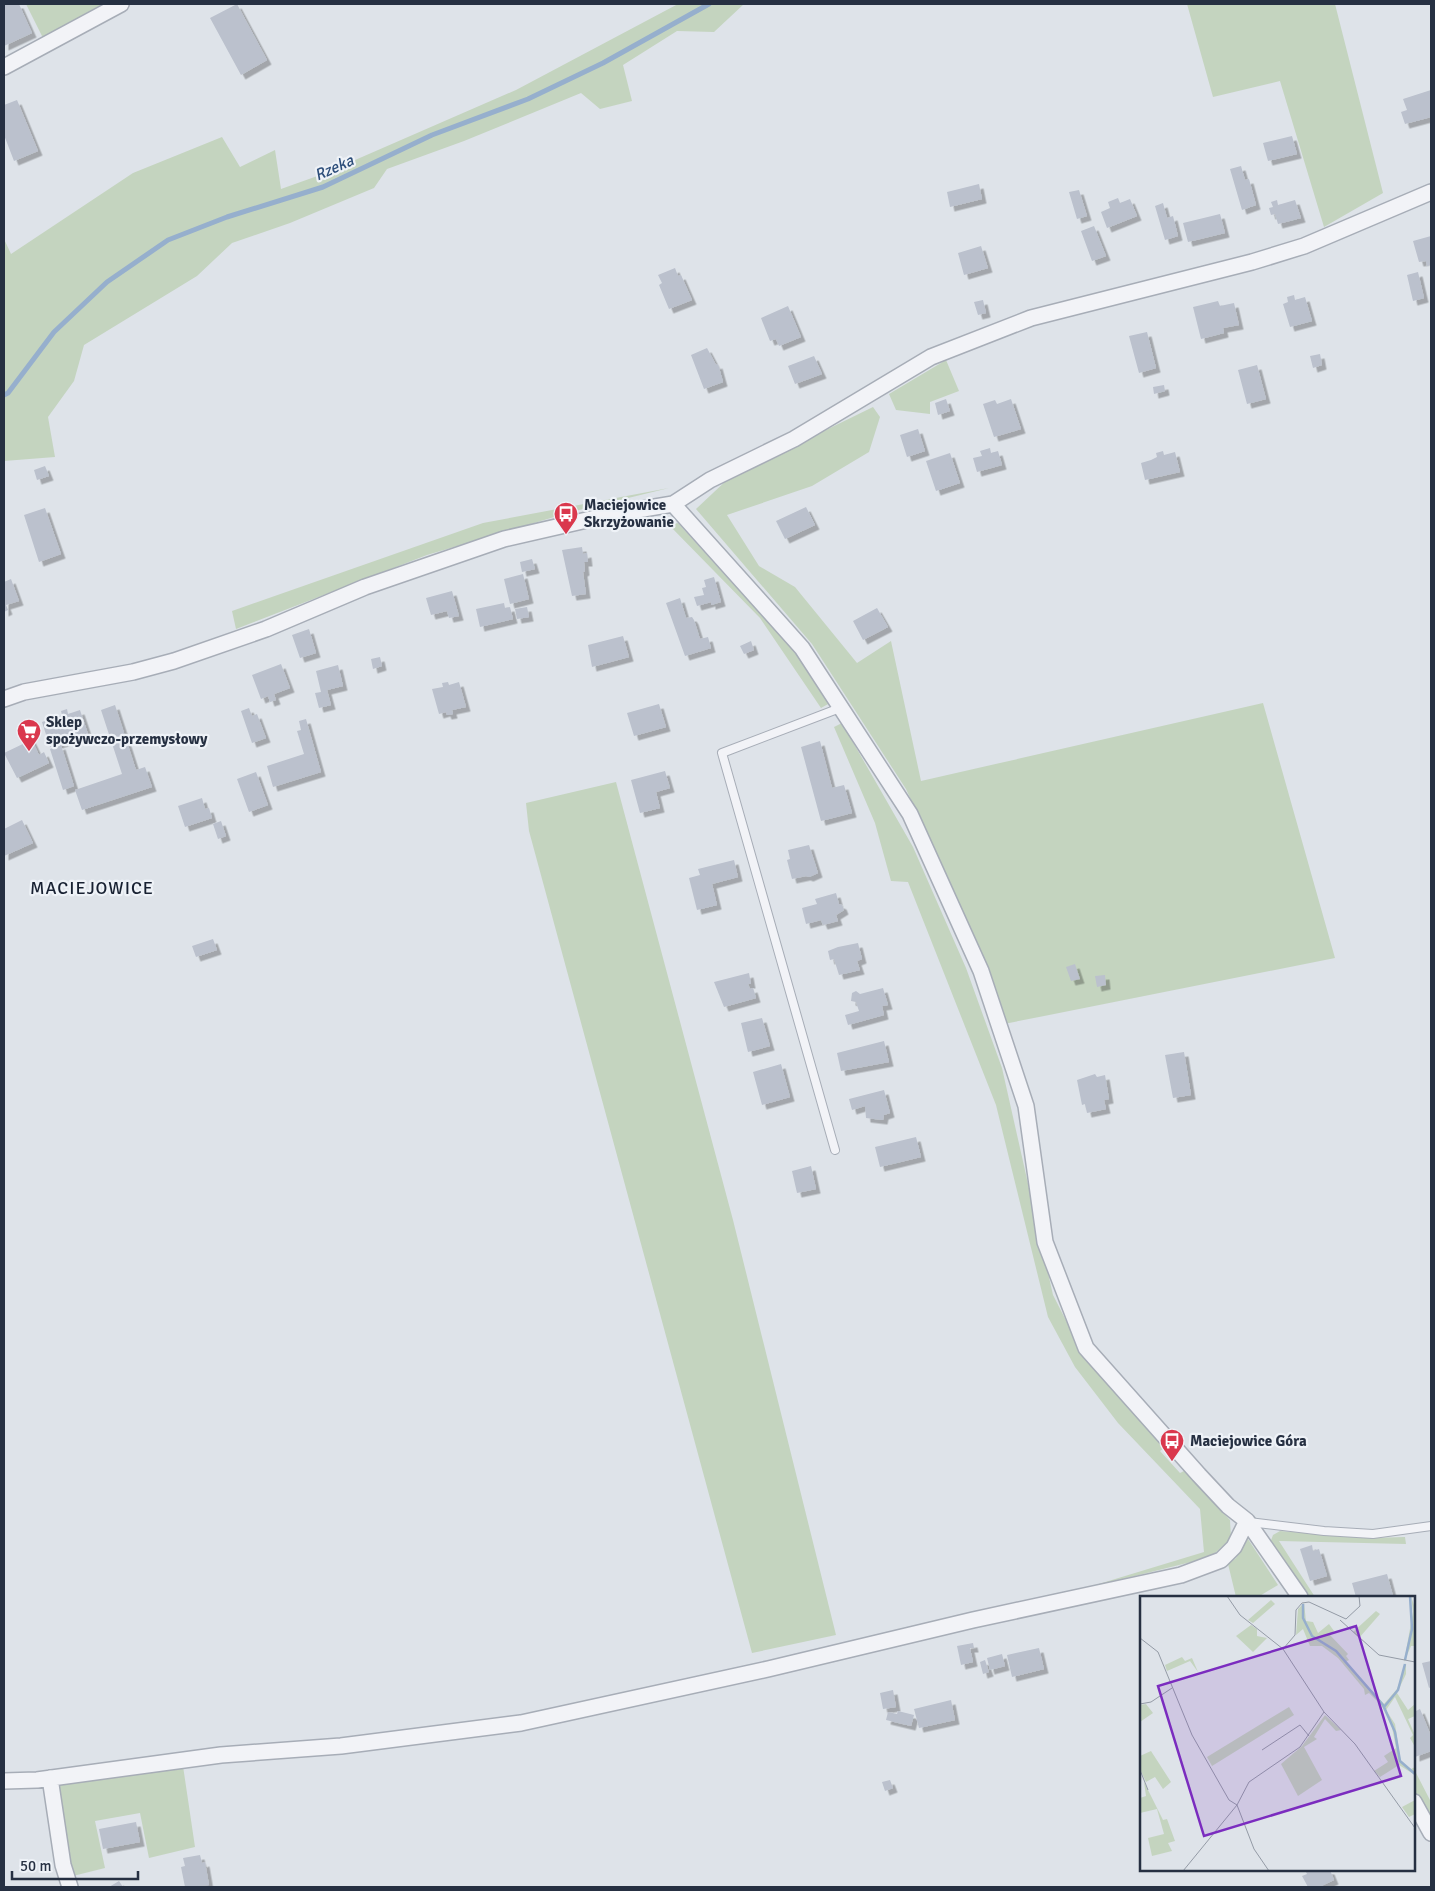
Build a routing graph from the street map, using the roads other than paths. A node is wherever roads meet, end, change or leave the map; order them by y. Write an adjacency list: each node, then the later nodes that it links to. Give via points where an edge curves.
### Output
1 (121, 4): 2 (street)
2 (4, 67)
3 (1431, 192): 4 (street, via 1304,246 1031,318 931,357 794,439 710,480)
4 (673, 504): 5 (street, via 504,539 365,587 266,629 174,661 133,672); 6 (street, via 802,648)
5 (5, 695)
6 (840, 708): 7 (lane, via 722,754); 8 (street, via 910,814 981,972 1026,1106 1045,1242 1086,1348 1199,1475)
7 (835, 1150)
8 (1247, 1522): 9 (lane, via 1373,1534); 10 (street); 11 (street, via 1234,1547 1221,1560 1181,1575 521,1723 341,1746 221,1755)
9 (1431, 1526)
10 (1299, 1596)
11 (50, 1778): 12 (street); 15 (street, via 63,1865)
12 (4, 1781)
13 (1415, 1804): 14 (street)
14 (1431, 1833)
15 (70, 1887)

